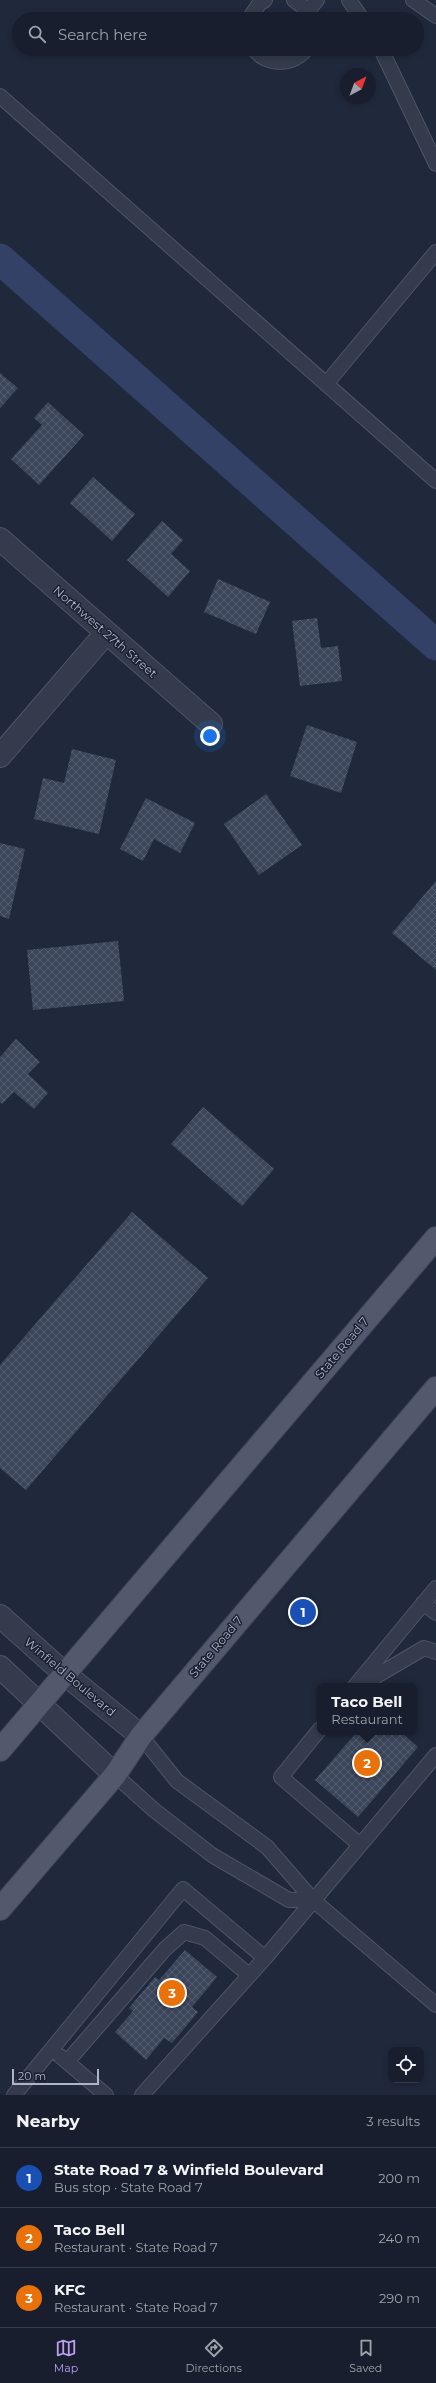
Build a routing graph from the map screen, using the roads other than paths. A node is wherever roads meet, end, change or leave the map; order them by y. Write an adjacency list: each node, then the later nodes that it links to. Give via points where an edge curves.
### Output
1 (265, 0): 6 (lane)
2 (294, 0): 7 (lane)
3 (317, 0): 8 (lane)
4 (349, 0): 9 (lane)
5 (413, 0): 10 (lane)
6 (254, 12)
7 (306, 12)
8 (311, 12)
9 (357, 12)
10 (436, 16)
11 (262, 56): 12 (lane, via 275,62)
12 (297, 56)
13 (384, 56): 15 (lane)
14 (0, 96): 17 (lane)
15 (436, 164)
16 (436, 252): 17 (lane)
17 (326, 384): 18 (lane)
18 (436, 481)
19 (0, 539): 20 (street, Northwest 27th Street)
20 (106, 633): 21 (street, Northwest 27th Street); 22 (street)
21 (211, 724)
22 (0, 756)
23 (436, 1238): 31 (main road, State Road 7)
24 (436, 1388): 36 (main road, State Road 7)
25 (436, 1588): 26 (lane)
26 (423, 1603): 27 (lane); 32 (lane)
27 (436, 1613)
28 (0, 1616): 31 (street, Winfield Boulevard)
29 (436, 1652): 33 (lane, via 424,1648)
30 (0, 1667): 34 (street)
31 (65, 1674): 34 (main road, State Road 7); 36 (street, Winfield Boulevard)
32 (357, 1683)
33 (364, 1683)
34 (40, 1704): 37 (main road, State Road 7); 39 (street)
35 (317, 1733): 40 (lane, via 281,1777)
36 (141, 1736): 39 (main road, State Road 7); 41 (lane, via 177,1781 267,1847)
37 (0, 1750)
38 (436, 1756): 40 (lane)
39 (115, 1775): 41 (lane, via 154,1810 212,1855 290,1900); 42 (main road, State Road 7)
40 (360, 1845): 41 (lane)
41 (313, 1900): 43 (lane); 45 (lane)
42 (0, 1909)
43 (265, 1958): 44 (lane); 46 (lane, via 183,1889)
44 (249, 1976): 47 (lane, via 205,1938 184,1932 165,1948); 50 (lane)
45 (436, 2005)
46 (52, 2049): 47 (lane); 48 (lane)
47 (68, 2062): 49 (lane)
48 (14, 2095)
49 (106, 2095)
50 (142, 2095)

